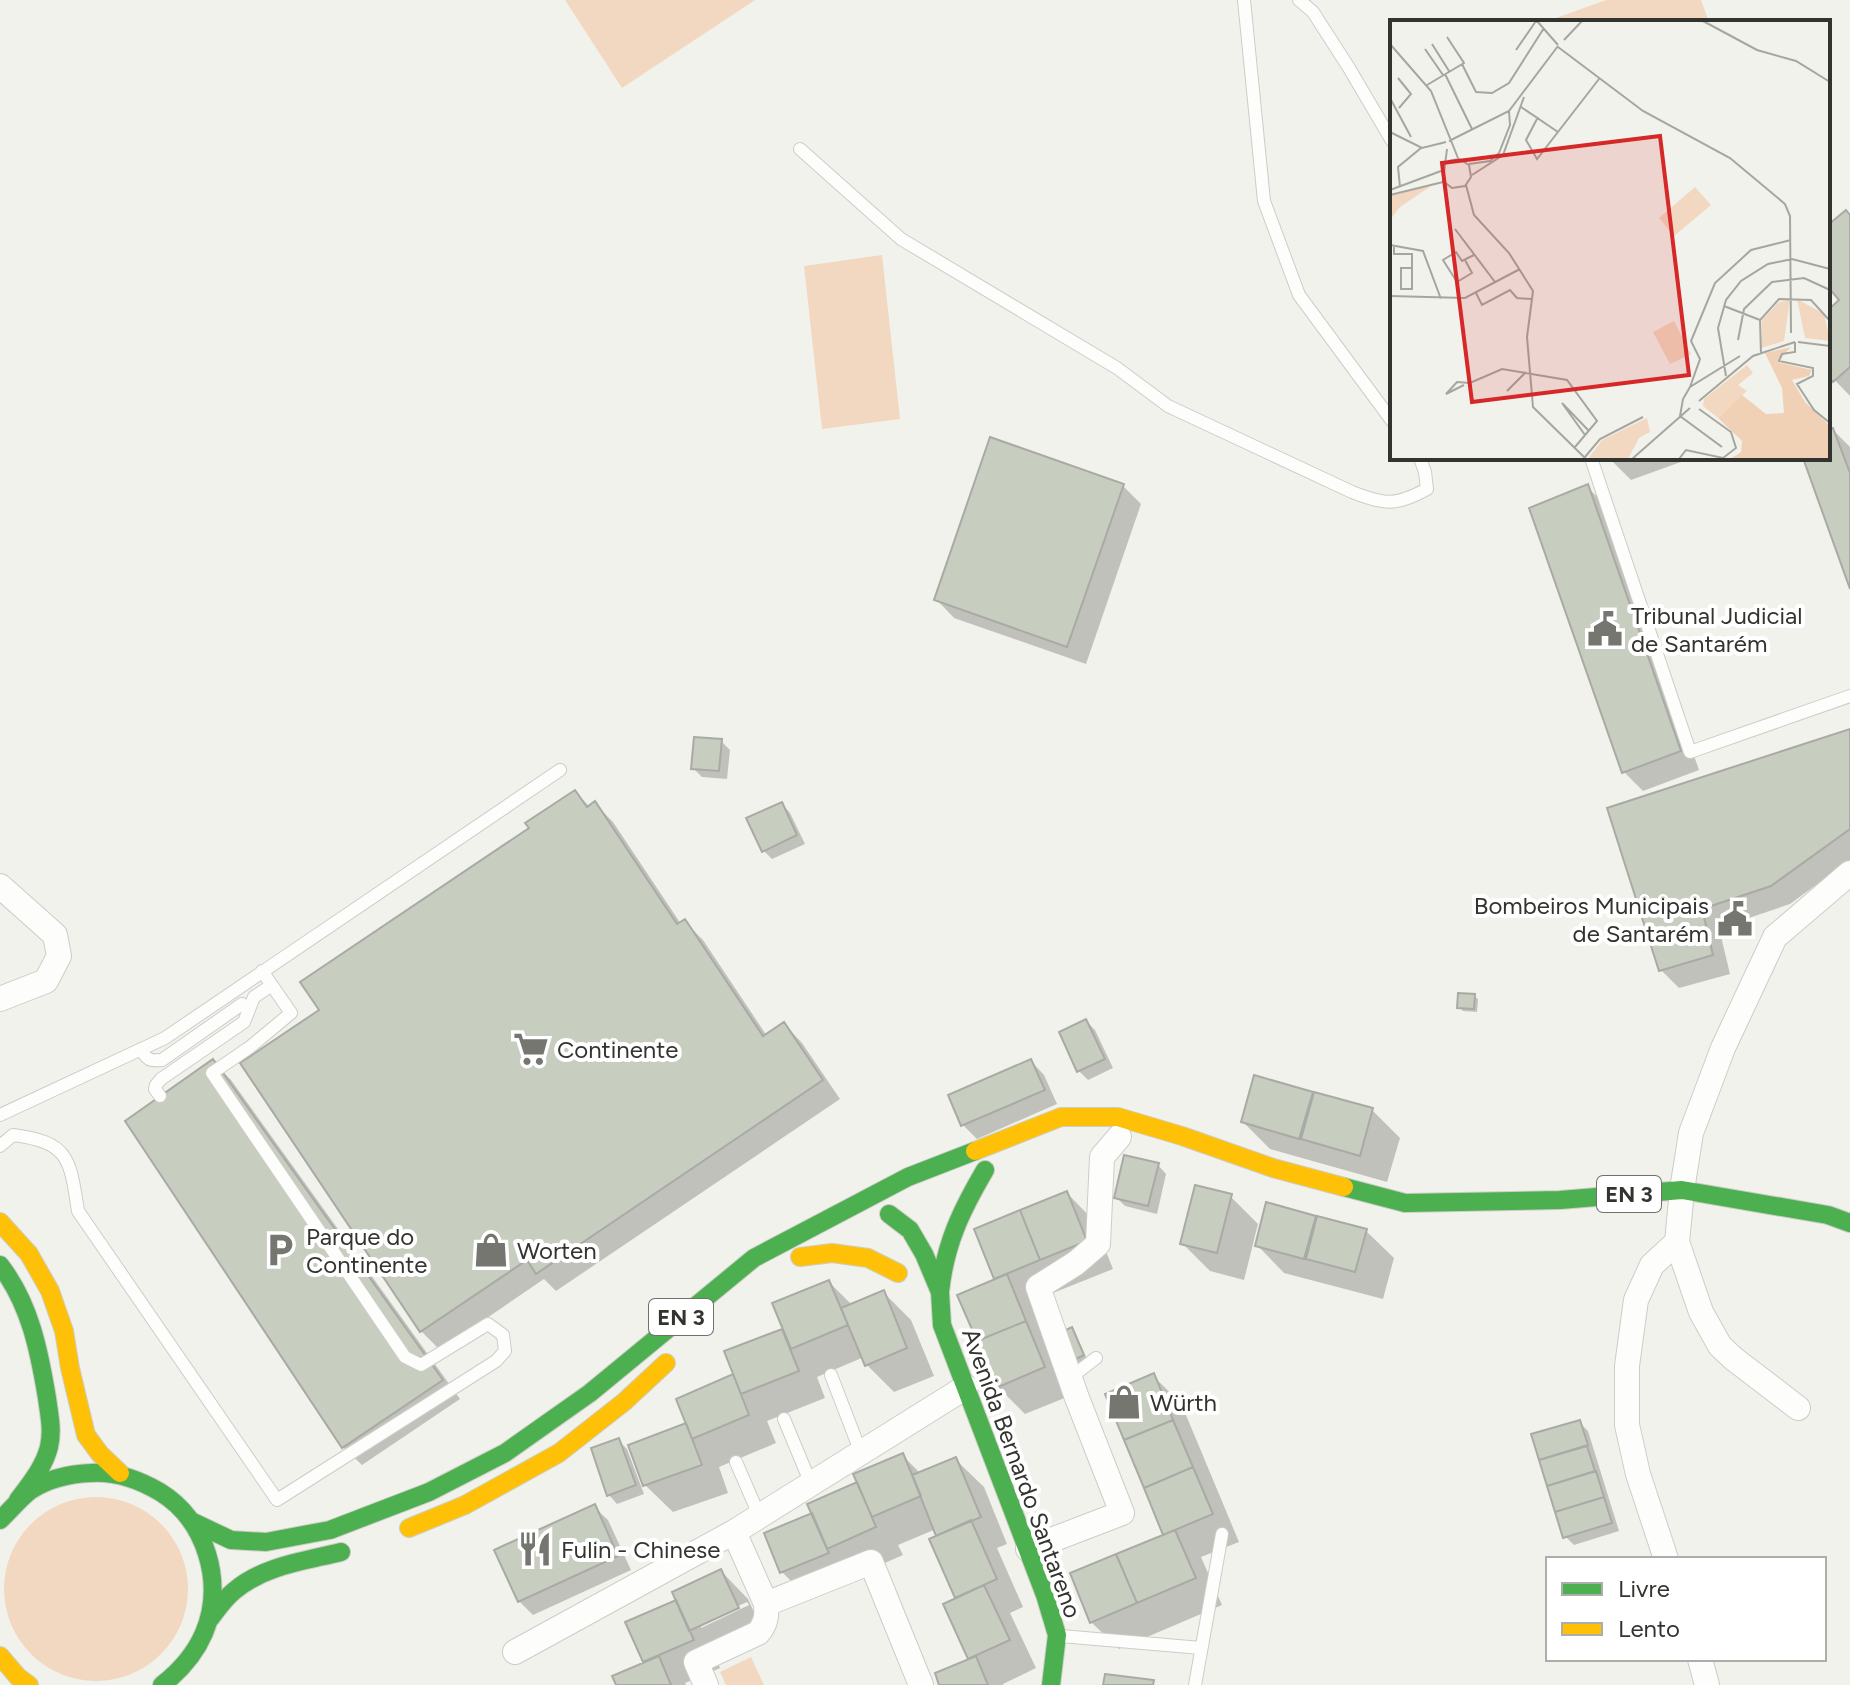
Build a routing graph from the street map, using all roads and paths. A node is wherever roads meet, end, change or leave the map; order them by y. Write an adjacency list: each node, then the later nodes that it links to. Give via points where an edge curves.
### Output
1 (1244, 0): 5 (lane, via 1264,201 1299,295)
2 (1299, 0): 3 (lane, via 1313,12)
3 (1390, 138)
4 (800, 149): 6 (lane, via 901,239 1117,368 1168,406 1377,502 1407,500 1427,489)
5 (1390, 418)
6 (1421, 460)
7 (1592, 460): 8 (lane, via 1690,752)
8 (1850, 696)
9 (560, 770): 12 (lane)
10 (1850, 873): 24 (street, via 1775,937 1723,1048 1691,1133)
11 (0, 886): 14 (street, via 55,935 59,956 46,981)
12 (262, 971): 13 (lane); 16 (lane)
13 (272, 985): 17 (lane, via 254,997 244,1022 161,1079 155,1089); 22 (lane, via 291,1013 212,1073 405,1357 421,1365 488,1324 503,1335 505,1351 277,1500 78,1211 68,1161 59,1148 13,1135)
14 (0, 999)
15 (242, 1004): 16 (lane, via 162,1060 146,1059)
16 (141, 1049): 18 (lane)
17 (160, 1096)
18 (1, 1118)
19 (1182, 1136): 21 (main road, EN 3); 24 (main road, EN 3, via 1273,1168 1405,1203 1560,1200); 25 (main road, EN 3, via 1118,1117 1061,1117)
20 (1091, 1137): 21 (main road, EN 3)
21 (1119, 1137): 39 (street, via 1102,1157 1098,1244 1038,1287)
22 (0, 1146)
23 (961, 1181): 33 (main road, via 991,1168 953,1226)
24 (1682, 1190): 29 (main road, EN 3); 31 (street)
25 (881, 1191): 27 (main road); 50 (main road, EN 3, via 754,1258 590,1393 505,1453 429,1492 330,1530 266,1542 231,1540)
26 (913, 1203): 27 (main road)
27 (882, 1217): 30 (main road, via 903,1279 868,1258 832,1253 794,1260); 33 (main road, Avenida Bernardo Santareno, via 910,1230)
28 (0, 1222): 45 (main road, via 29,1254 50,1291 86,1435)
29 (1850, 1223)
30 (838, 1234)
31 (1677, 1242): 41 (street, via 1701,1312 1720,1346); 56 (street, via 1652,1265 1636,1300 1627,1366 1627,1425)
32 (0, 1265): 47 (main road, via 31,1316 51,1425 44,1462)
33 (940, 1292): 35 (main road, Avenida Bernardo Santareno)
34 (926, 1306): 35 (main road, Avenida Bernardo Santareno)
35 (942, 1325): 40 (main road, Avenida Bernardo Santareno)
36 (676, 1353): 53 (main road, EN 3, via 559,1453 465,1505)
37 (1096, 1358): 39 (lane)
38 (831, 1375): 43 (lane)
39 (1070, 1378): 55 (street, via 1122,1513)
40 (966, 1387): 43 (street); 55 (main road, Avenida Bernardo Santareno)
41 (1798, 1408)
42 (784, 1419): 46 (lane)
43 (861, 1453): 46 (street)
44 (736, 1462): 48 (lane)
45 (120, 1473): 47 (main road, EN 3, via 72,1473 46,1481); 50 (main road, EN 3, via 162,1491)
46 (811, 1484): 48 (street)
47 (18, 1500): 49 (main road, EN 3)
48 (759, 1515): 51 (street)
49 (0, 1520)
50 (193, 1522): 58 (main road, EN 3, via 211,1569)
51 (734, 1532): 57 (street); 61 (street)
52 (1222, 1534): 60 (lane)
53 (387, 1536)
54 (361, 1546): 58 (main road, EN 3, via 259,1576 233,1591)
55 (1028, 1549): 59 (main road, Avenida Bernardo Santareno)
56 (1665, 1557)
57 (766, 1604): 66 (street, via 758,1633 696,1662); 67 (street, via 871,1562)
58 (209, 1620): 65 (main road, EN 3, via 194,1653)
59 (1057, 1635): 60 (lane); 68 (main road, Avenida Bernardo Santareno)
60 (1201, 1648): 69 (lane)
61 (515, 1652)
62 (0, 1656): 64 (main road)
63 (1701, 1661): 70 (street)
64 (29, 1685)
65 (162, 1685)
66 (706, 1685)
67 (921, 1685)
68 (1051, 1685)
69 (1195, 1685)
70 (1707, 1685)

